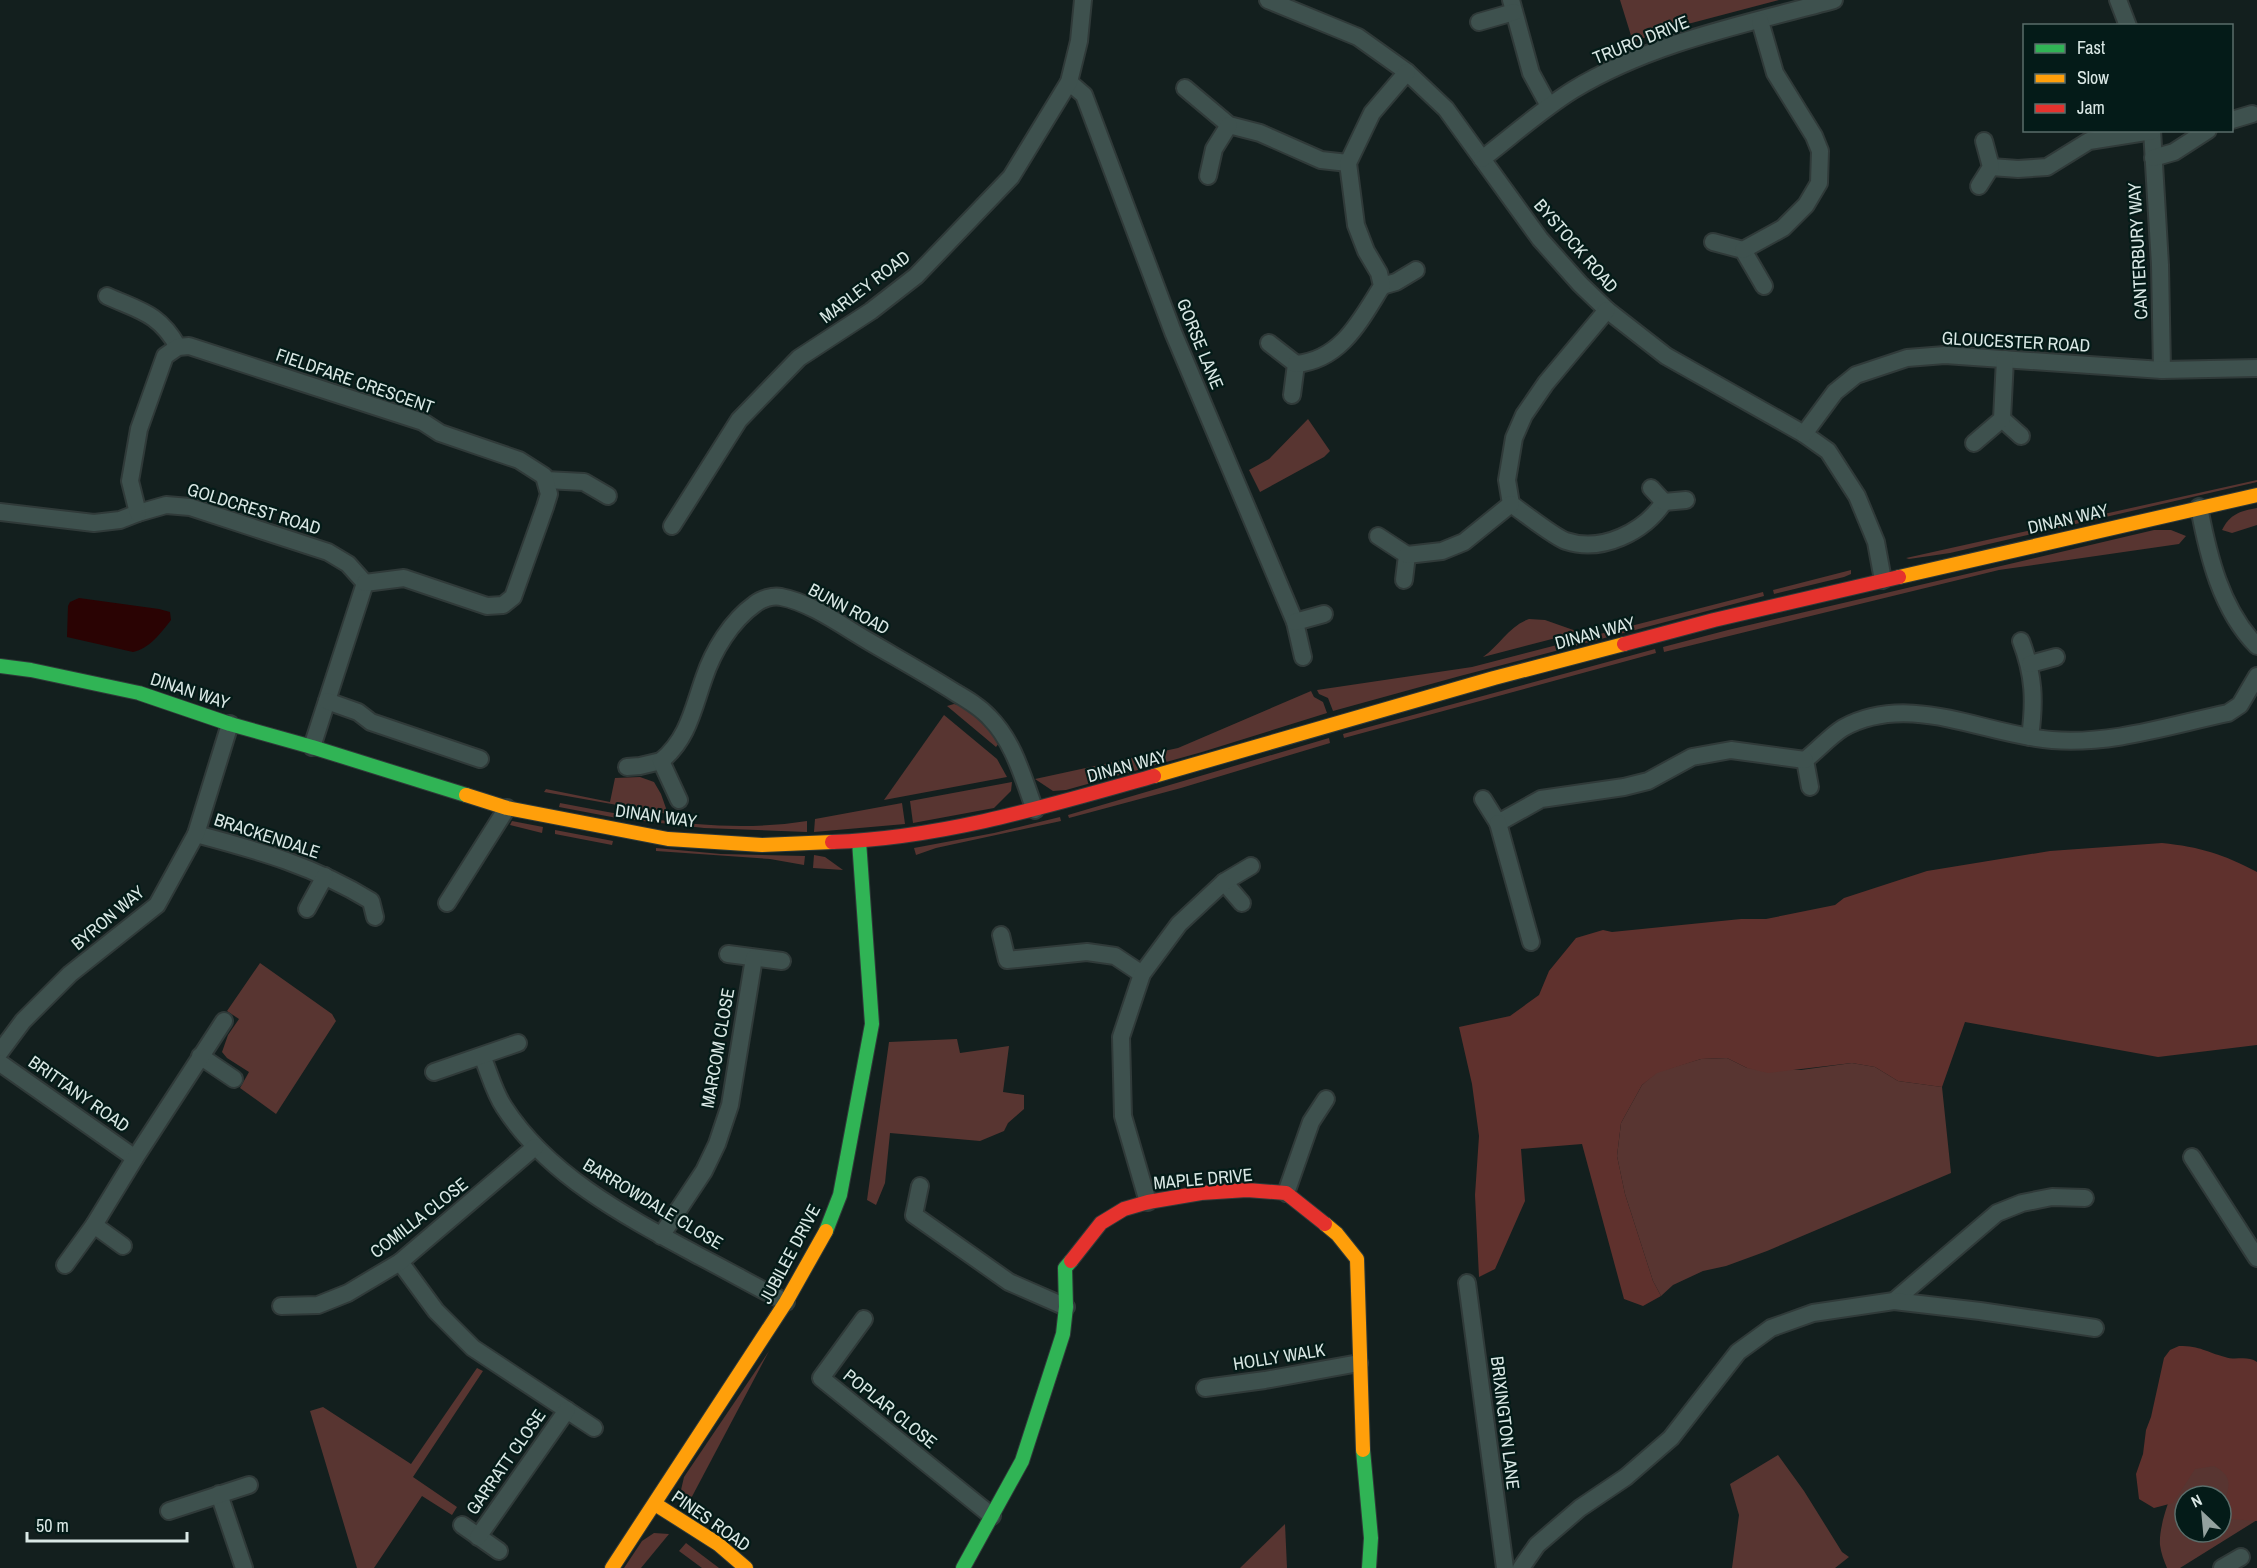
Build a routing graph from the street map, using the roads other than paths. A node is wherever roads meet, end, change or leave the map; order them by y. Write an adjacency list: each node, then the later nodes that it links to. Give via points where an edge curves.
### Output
1 (1083, 0): 11 (street, MARLEY ROAD)
2 (1268, 0): 6 (street, BYSTOCK ROAD)
3 (1834, 0): 7 (street, TRURO DRIVE)
4 (2118, 0): 9 (street)
5 (1513, 6): 8 (street); 13 (street, via 1531,73)
6 (1302, 7): 10 (street, BYSTOCK ROAD, via 1358,37)
7 (1760, 21): 13 (street, TRURO DRIVE, via 1679,43 1610,70); 28 (street, via 1775,73 1820,151 1819,183 1806,205 1783,228)
8 (1479, 22)
9 (2127, 24)
10 (1407, 72): 22 (street, BYSTOCK ROAD, via 1446,109); 23 (street, via 1372,113)
11 (1069, 82): 55 (street, MARLEY ROAD, via 1011,177 970,221 916,276 871,311 799,357 739,420); 62 (street, GORSE LANE, via 1084,95 1173,332)
12 (1185, 88): 16 (street)
13 (1549, 106): 22 (street, TRURO DRIVE)
14 (2252, 114): 15 (street)
15 (2233, 120)
16 (1229, 126): 23 (street, via 1260,133 1321,160); 25 (street, via 1214,149)
17 (2146, 132): 24 (street, via 2089,141 2047,167)
18 (2152, 132): 21 (street, CANTERBURY WAY)
19 (2205, 132): 21 (street, via 2174,152)
20 (1984, 141): 24 (street)
21 (2153, 158): 39 (street, CANTERBURY WAY)
22 (1482, 159): 33 (street, BYSTOCK ROAD, via 1540,239)
23 (1348, 163): 30 (street, via 1356,225)
24 (1990, 167): 26 (street)
25 (1208, 176)
26 (1979, 186)
27 (1713, 242): 28 (street)
28 (1743, 250): 31 (street)
29 (1416, 270): 30 (street)
30 (1382, 286): 37 (street, via 1338,348 1320,359)
31 (1764, 286)
32 (107, 296): 35 (street, via 153,317 168,328)
33 (1607, 310): 42 (street, BYSTOCK ROAD, via 1666,356); 51 (street, via 1524,415 1514,438 1507,480)
34 (1269, 343): 37 (street)
35 (178, 346): 45 (street, FIELDFARE CRESCENT, via 189,346 423,422 440,434 519,460 541,472); 54 (street, via 165,356 139,429 130,482)
36 (2005, 359): 39 (street, GLOUCESTER ROAD); 41 (street); 42 (street, GLOUCESTER ROAD, via 1946,355 1907,358 1879,366 1856,375 1835,392)
37 (1296, 364): 40 (street)
38 (2257, 368): 39 (street, GLOUCESTER ROAD)
39 (2162, 370)
40 (1292, 395)
41 (2002, 419): 43 (street); 44 (street)
42 (1804, 434): 59 (street, BYSTOCK ROAD, via 1828,451 1857,496 1876,542)
43 (2021, 436)
44 (1974, 443)
45 (546, 480): 48 (street, via 584,482); 60 (street, via 549,494 545,507 513,597 504,605 487,606 404,578)
46 (1651, 488): 50 (street)
47 (2257, 495): 52 (street, DINAN WAY)
48 (608, 496)
49 (1686, 500): 50 (street)
50 (1664, 502): 51 (street, via 1656,515 1621,538 1592,544 1565,541)
51 (1511, 504): 57 (street, via 1464,542 1442,551)
52 (2199, 507): 59 (street, DINAN WAY); 64 (street, via 2217,579 2229,607)
53 (0, 512): 54 (street, GOLDCREST ROAD, via 94,523)
54 (138, 513): 60 (street, GOLDCREST ROAD, via 166,505 190,507 328,552 348,564)
55 (672, 526)
56 (1378, 536): 57 (street)
57 (1407, 555): 58 (street)
58 (1404, 580)
59 (1883, 580): 82 (street, DINAN WAY, via 1494,678)
60 (365, 583): 70 (street)
61 (1324, 614): 62 (street)
62 (1295, 622): 65 (street, GORSE LANE)
63 (2021, 641): 67 (street)
64 (2257, 646)
65 (1303, 657)
66 (2056, 657): 67 (street)
67 (2030, 664): 72 (street, via 2034,707)
68 (0, 666): 71 (street, DINAN WAY, via 139,693)
69 (2257, 676): 72 (street, via 2240,705 2228,713 2081,741)
70 (327, 701): 73 (street); 74 (street, via 352,709 371,722)
71 (230, 724): 73 (street, DINAN WAY); 84 (street, BYRON WAY)
72 (2030, 737): 75 (street, via 1957,720 1896,713 1865,718 1842,729)
73 (312, 747): 81 (street, DINAN WAY)
74 (480, 759)
75 (1805, 760): 78 (street); 83 (street, via 1731,750 1692,757 1648,781 1541,799)
76 (661, 761): 77 (street); 80 (street); 82 (street, BUNN ROAD, via 679,744 721,642 756,603 779,596 807,606 941,683 988,716 1014,754)
77 (627, 767)
78 (1810, 787)
79 (1483, 798): 83 (street)
80 (679, 800)
81 (507, 808): 85 (street, DINAN WAY, via 668,839 762,845); 89 (street)
82 (1035, 810): 85 (street, DINAN WAY, via 941,830)
83 (1498, 823): 94 (street)
84 (196, 834): 87 (street, BRACKENDALE, via 268,853); 101 (street, BYRON WAY, via 157,905 70,974 23,1021)
85 (859, 841): 123 (street, JUBILEE DRIVE, via 872,1024 840,1195 829,1225)
86 (1251, 866): 88 (street)
87 (325, 876): 91 (street, BRACKENDALE); 92 (street, BRACKENDALE, via 371,901)
88 (1224, 882): 90 (street); 98 (street, via 1179,924)
89 (447, 903)
90 (1242, 903)
91 (307, 909)
92 (375, 917)
93 (1001, 935): 98 (street, via 1007,960 1086,952 1115,956)
94 (1531, 942)
95 (728, 954): 96 (street)
96 (754, 958): 97 (street); 116 (street, MARCOM CLOSE, via 730,1105 717,1144)
97 (782, 961)
98 (1142, 974): 114 (street, via 1122,1036 1122,1116)
99 (224, 1021): 102 (street, BRITTANY ROAD)
100 (518, 1043): 103 (street)
101 (0, 1052)
102 (200, 1056): 106 (street); 110 (street, BRITTANY ROAD)
103 (482, 1056): 105 (street); 108 (street, BARROWDALE CLOSE, via 503,1105)
104 (0, 1063): 110 (street, BRITTANY ROAD)
105 (434, 1072)
106 (234, 1078)
107 (1326, 1099): 112 (street, via 1311,1122)
108 (535, 1147): 116 (street, BARROWDALE CLOSE, via 589,1190); 119 (street, COMILLA CLOSE)
109 (2192, 1157): 118 (street)
110 (135, 1158): 115 (street, BRITTANY ROAD)
111 (920, 1186): 125 (street, via 914,1215 1009,1281)
112 (1286, 1193): 114 (street, MAPLE DRIVE, via 1247,1190); 128 (street, via 1337,1234 1357,1259)
113 (2085, 1198): 122 (street, via 2052,1197 1997,1213)
114 (1148, 1202): 125 (street, MAPLE DRIVE, via 1124,1209 1101,1223 1065,1268)
115 (94, 1225): 117 (street); 120 (street, BRITTANY ROAD)
116 (661, 1236): 123 (street, BARROWDALE CLOSE)
117 (123, 1246)
118 (2257, 1258)
119 (400, 1263): 124 (street, COMILLA CLOSE, via 318,1305); 130 (street, GARRATT CLOSE, via 436,1311 473,1348)
120 (65, 1264)
121 (1467, 1283): 146 (street, BRIXINGTON LANE)
122 (1894, 1301): 127 (street); 147 (street, via 1813,1313 1771,1328 1738,1352 1671,1438 1537,1545)
123 (786, 1302): 134 (street, JUBILEE DRIVE)
124 (281, 1306)
125 (1066, 1307): 136 (street, MAPLE DRIVE, via 1063,1334 1022,1461)
126 (864, 1319): 136 (street, POPLAR CLOSE, via 821,1378)
127 (2095, 1328)
128 (1359, 1363): 129 (street, HOLLY WALK); 145 (street, via 1371,1538)
129 (1205, 1388)
130 (567, 1410): 131 (street, GARRATT CLOSE); 138 (street, GARRATT CLOSE)
131 (594, 1428)
132 (249, 1485): 133 (street)
133 (219, 1494): 135 (street); 141 (street)
134 (655, 1504): 142 (street, JUBILEE DRIVE); 143 (street, PINES ROAD)
135 (169, 1511)
136 (992, 1516): 144 (street, MAPLE DRIVE)
137 (462, 1525): 138 (street, GARRATT CLOSE)
138 (478, 1537): 139 (street, GARRATT CLOSE)
139 (499, 1551)
140 (2241, 1557): 148 (street)
141 (244, 1568)
142 (612, 1568)
143 (746, 1568)
144 (963, 1568)
145 (1369, 1568)
146 (1505, 1568)
147 (1521, 1568)
148 (2222, 1568)

